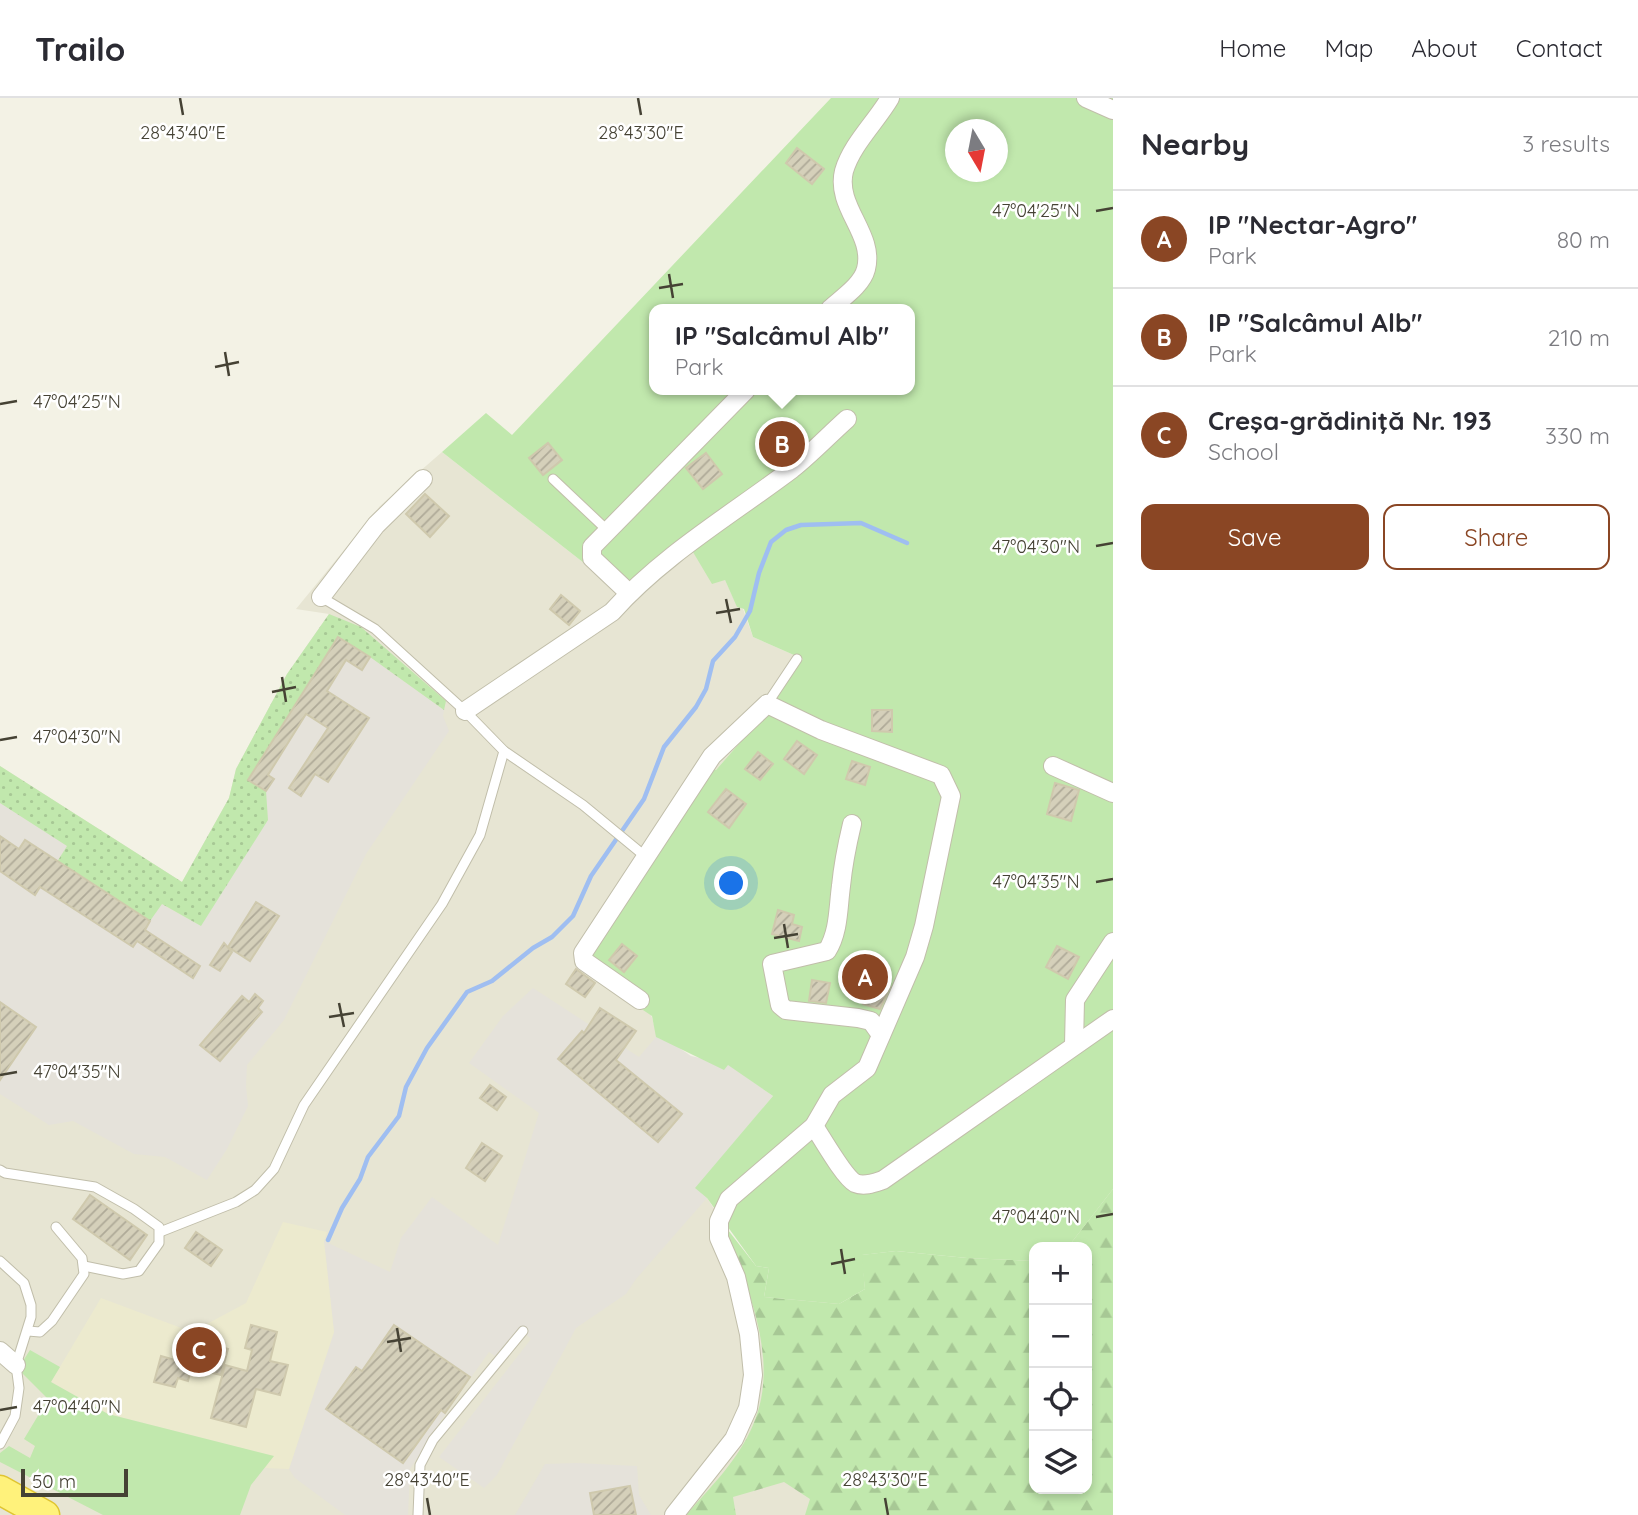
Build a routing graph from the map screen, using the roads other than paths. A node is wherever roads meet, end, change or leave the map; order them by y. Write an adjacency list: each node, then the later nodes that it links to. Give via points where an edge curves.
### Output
1 (890, 98): 4 (street, via 844,171 846,204 866,249 866,269)
2 (1086, 98): 3 (street)
3 (1113, 110)
4 (835, 304)
5 (741, 395): 9 (street)
6 (847, 419): 10 (street, via 794,467)
7 (423, 479): 11 (street, via 376,525)
8 (554, 479): 9 (lane)
9 (607, 530): 10 (street, via 592,547 592,558)
10 (629, 593): 14 (street, via 612,612)
11 (321, 597): 14 (lane, via 374,629)
12 (797, 659): 13 (lane)
13 (767, 704): 19 (street, via 712,756); 23 (street, via 832,735 941,775 951,796 915,957)
14 (466, 711): 15 (lane)
15 (505, 751): 19 (lane, via 583,805); 28 (lane, via 480,835 442,904 304,1105 274,1169 236,1202)
16 (1052, 766): 17 (street)
17 (1113, 793)
18 (852, 824): 23 (street, via 833,942 827,951 772,964 780,1005 786,1010 871,1021)
19 (646, 857): 21 (street, via 583,953 592,968)
20 (1113, 942): 24 (street, via 1074,1000)
21 (640, 1000)
22 (1113, 1019): 24 (street)
23 (881, 1035): 25 (street, via 867,1068 832,1095)
24 (1074, 1045): 25 (street, via 883,1180 868,1185 848,1176)
25 (814, 1126): 39 (street, via 729,1199 719,1221 719,1238 736,1278 749,1334 753,1375 748,1408 734,1439)
26 (0, 1170): 28 (lane, via 95,1186 152,1220)
27 (56, 1227): 30 (lane)
28 (160, 1232): 30 (lane, via 159,1243 146,1263 132,1274)
29 (0, 1261): 31 (lane, via 24,1283 31,1305)
30 (84, 1266): 31 (lane, via 83,1275 52,1321 40,1332)
31 (28, 1331): 34 (lane)
32 (523, 1331): 38 (lane, via 433,1440 420,1465)
33 (0, 1351): 34 (street)
34 (16, 1365): 35 (lane, via 15,1416)
35 (0, 1444)
36 (0, 1490): 37 (highway)
37 (45, 1515)
38 (418, 1515)
39 (674, 1515)

